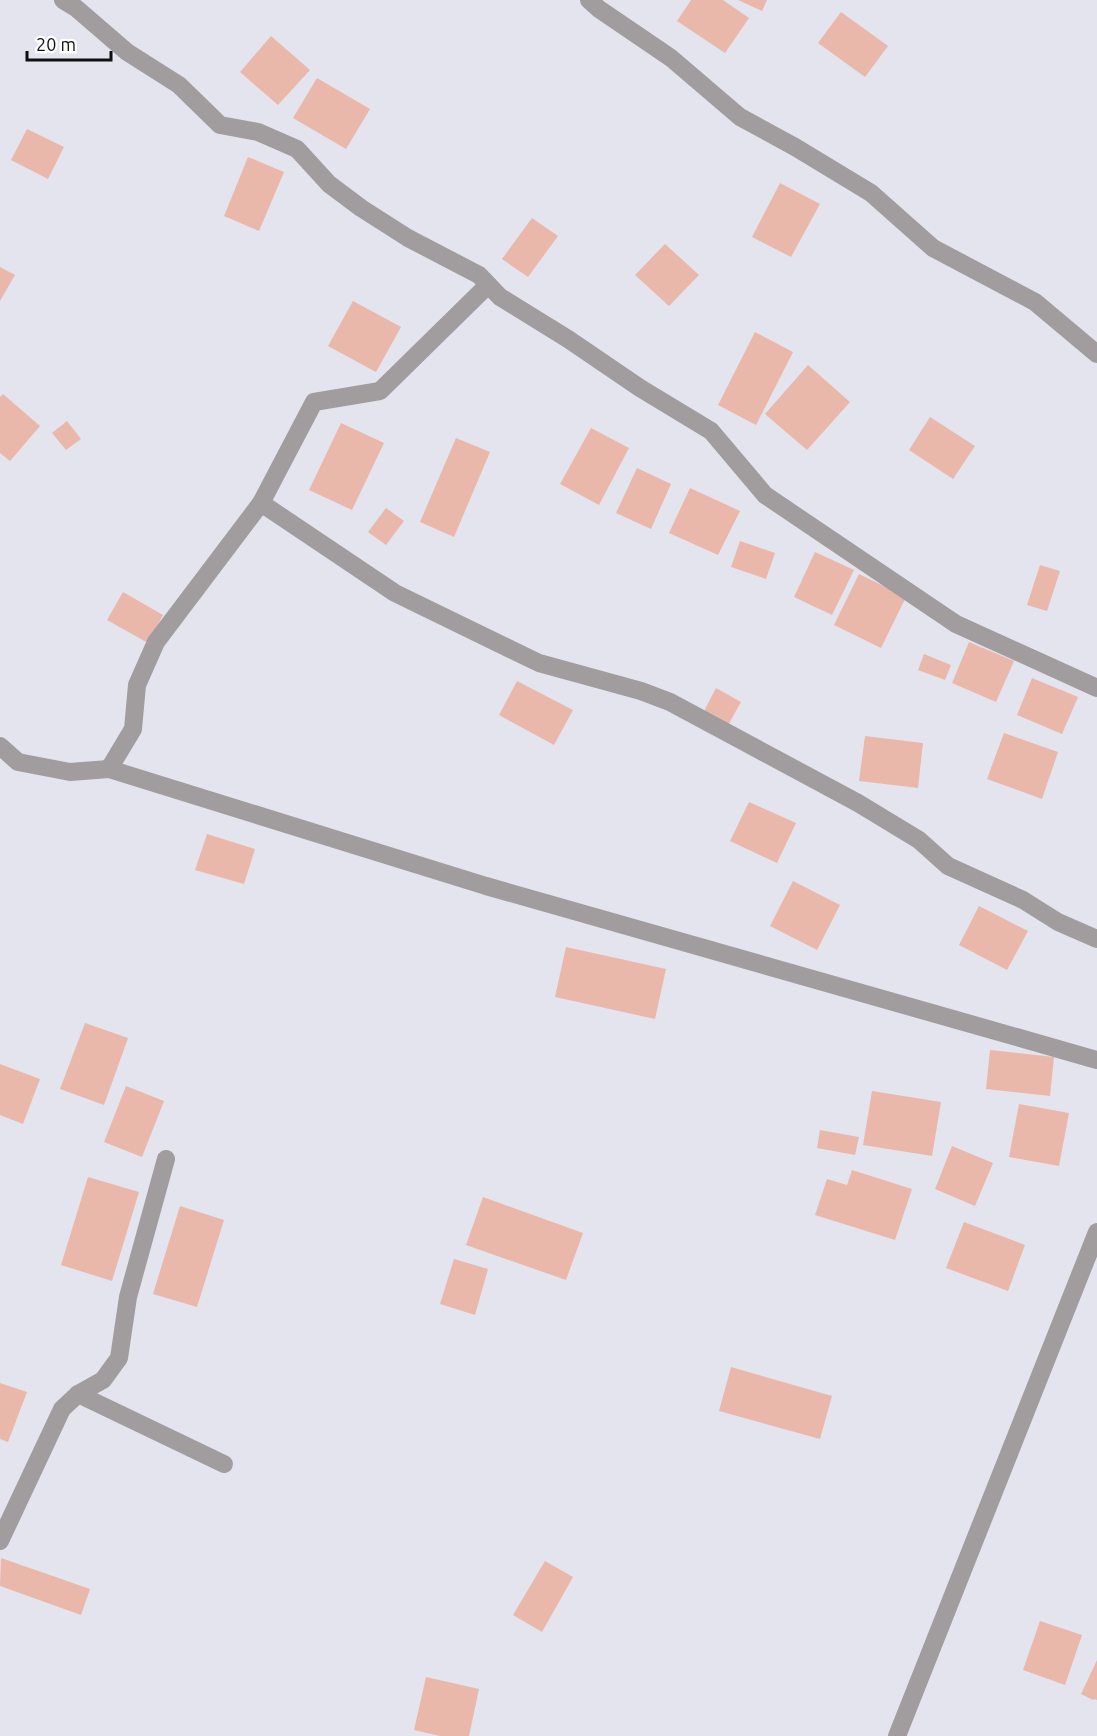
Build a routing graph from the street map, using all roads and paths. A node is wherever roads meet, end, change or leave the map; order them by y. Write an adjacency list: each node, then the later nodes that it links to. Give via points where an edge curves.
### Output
1 (63, 0): 3 (street, via 127,52 179,85 220,125 258,132 297,149 329,184 361,208 408,238 479,274)
2 (589, 0): 4 (street, via 671,58 740,117 871,193 933,248 1035,302)
3 (488, 285): 5 (street, via 380,391 314,402); 6 (street, via 500,297 711,431 765,495 956,624)
4 (1097, 354)
5 (261, 503): 8 (street, via 156,642 137,685 133,729); 9 (street, via 395,593 539,663 670,702 889,821 919,840 948,866)
6 (1097, 688)
7 (0, 746): 8 (street, via 18,762 70,772)
8 (109, 769): 10 (street, via 486,886)
9 (1097, 939)
10 (1097, 1060)
11 (166, 1159): 13 (street, via 128,1297 119,1358 103,1380)
12 (1097, 1232): 16 (street)
13 (78, 1394): 14 (street); 15 (street, via 62,1409)
14 (224, 1464)
15 (0, 1541)
16 (897, 1736)

